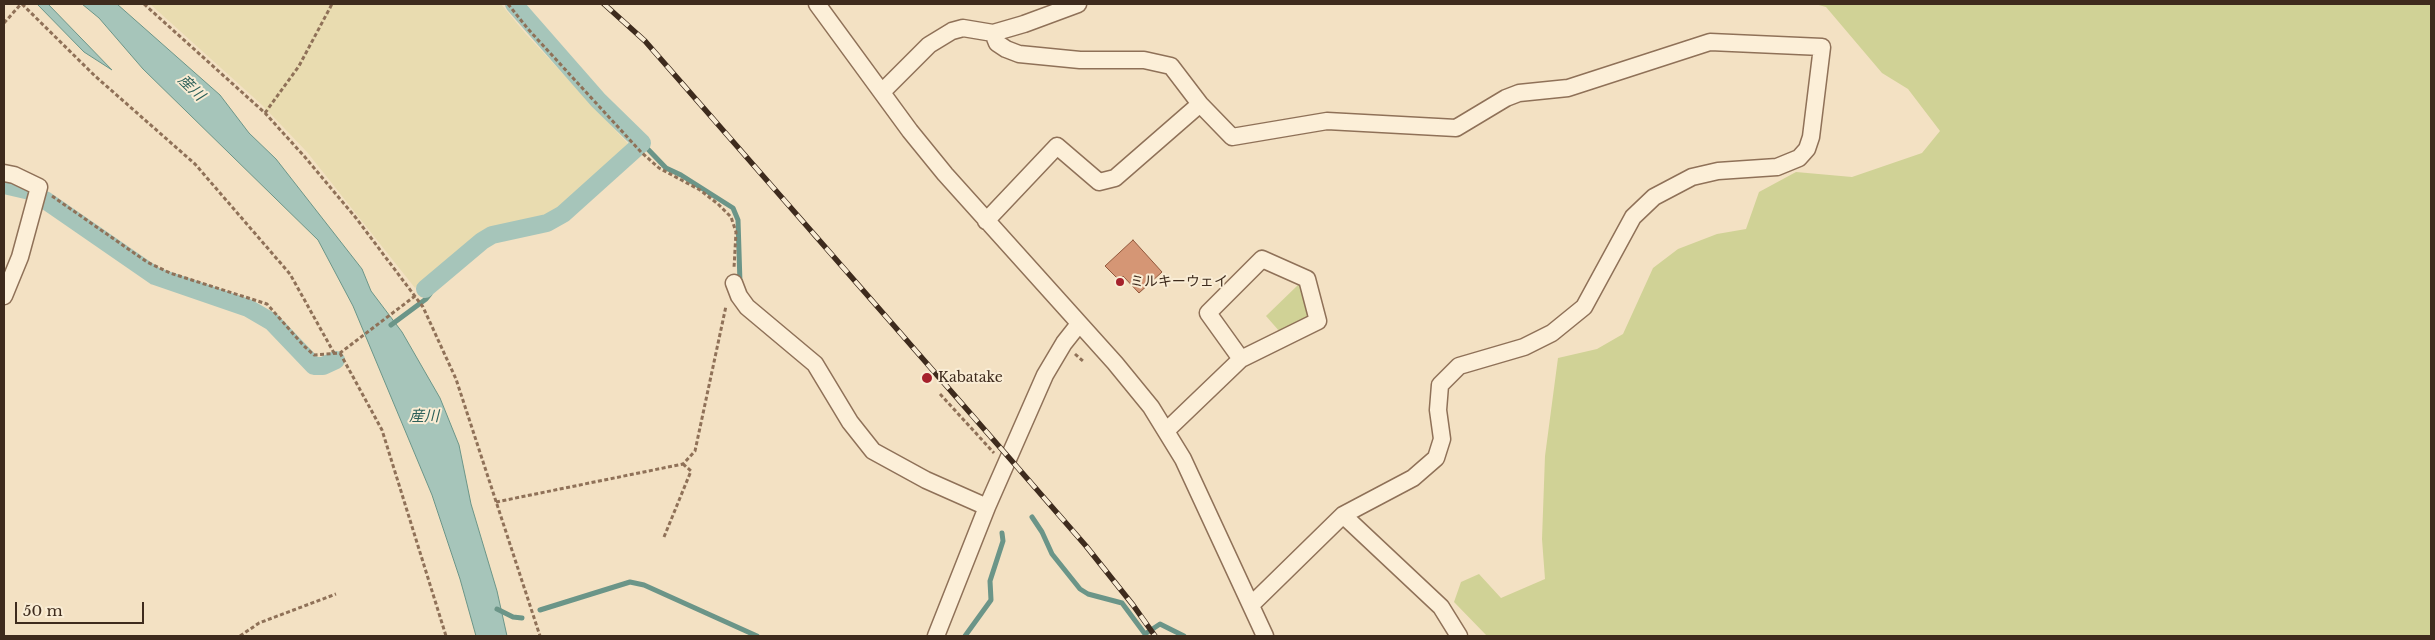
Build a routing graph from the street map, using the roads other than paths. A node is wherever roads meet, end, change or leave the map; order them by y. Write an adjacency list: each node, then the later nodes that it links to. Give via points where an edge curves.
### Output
1 (817, 4): 4 (street)
2 (1078, 4): 3 (street)
3 (993, 33): 4 (street, via 963,28 940,37); 5 (street, via 997,43 1019,54 1080,60 1144,60 1171,66)
4 (882, 92): 7 (street)
5 (1200, 104): 7 (street, via 1115,178 1099,182 1057,146); 14 (street, via 1232,137 1327,121 1456,128 1519,93 1568,88 1710,42 1822,47 1811,137 1799,158 1777,167 1718,171 1692,177 1654,197 1633,217 1584,307 1552,333 1524,347 1459,366 1440,385 1438,410 1442,439 1436,458 1413,478)
6 (4, 173): 9 (street, via 39,187 20,257)
7 (986, 221): 10 (street)
8 (734, 283): 13 (street, via 747,307 815,364 850,422 873,451 926,480)
9 (4, 296)
10 (1079, 324): 12 (street, via 1136,387); 13 (street, via 1044,376)
11 (1241, 359): 11 (street, via 1318,321 1307,278 1262,259 1208,313); 12 (street)
12 (1166, 430): 15 (street)
13 (987, 507): 16 (street)
14 (1343, 515): 15 (street); 18 (street, via 1441,607)
15 (1251, 605): 17 (street)
16 (936, 636)
17 (1265, 636)
18 (1459, 636)

